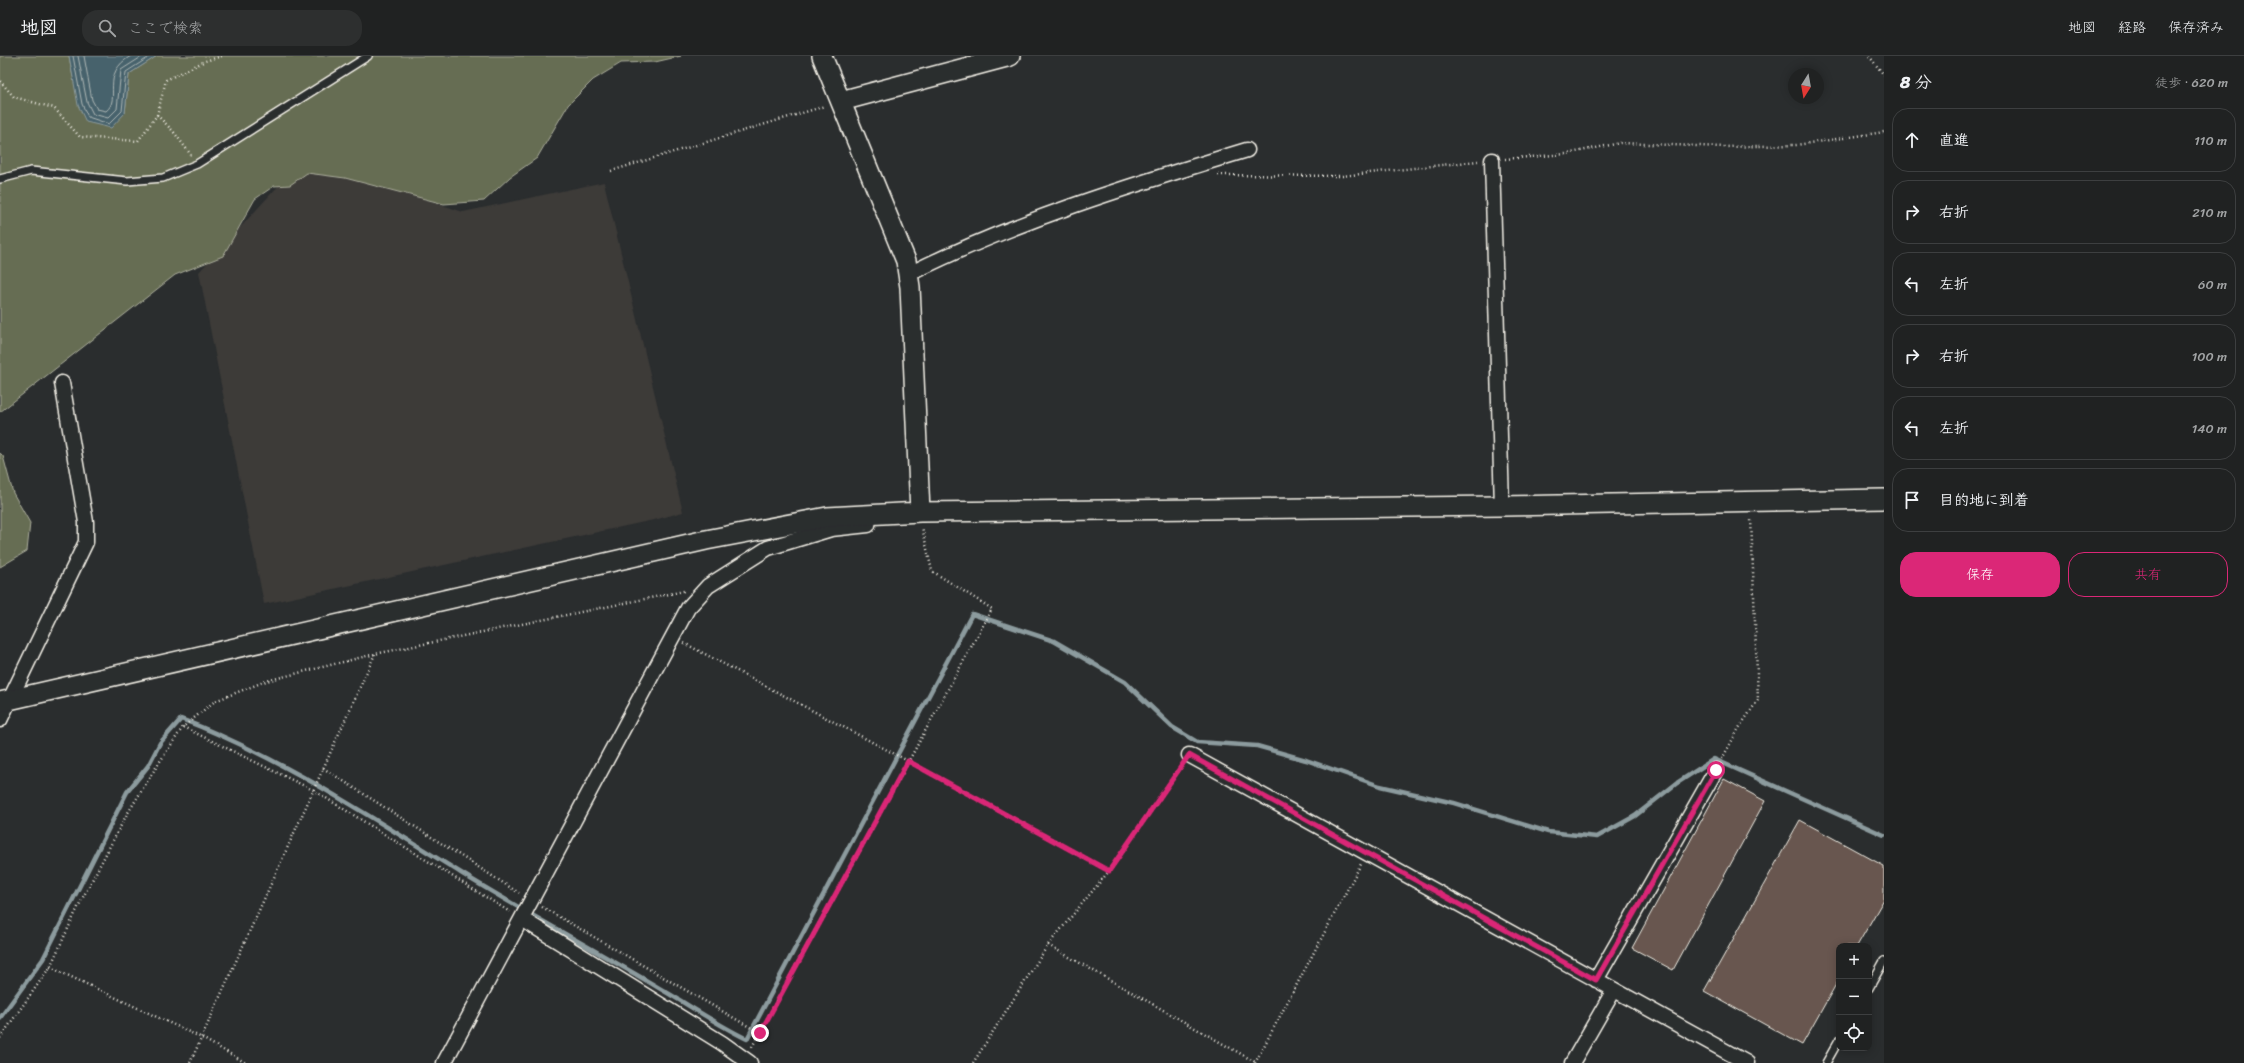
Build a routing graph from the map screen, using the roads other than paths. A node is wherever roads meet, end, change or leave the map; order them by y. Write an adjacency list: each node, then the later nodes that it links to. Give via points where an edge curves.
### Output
1 (368, 56): 7 (lane, via 197,164 164,178 127,181 31,171)
2 (822, 56): 4 (street)
3 (1010, 56): 4 (street)
4 (841, 101): 8 (street, via 888,214 906,261)
5 (1247, 150): 8 (street, via 1100,195 958,250)
6 (1492, 160): 11 (street)
7 (0, 179)
8 (908, 274): 12 (street)
9 (62, 383): 14 (street, via 86,522 86,542)
10 (1884, 499): 11 (street)
11 (1502, 506): 12 (street)
12 (920, 512): 13 (street)
13 (870, 516): 14 (street, via 828,517 706,540); 18 (street, via 868,525 831,529 768,548 708,586 688,608)
14 (6, 700): 15 (street)
15 (0, 720)
16 (1189, 755): 20 (street)
17 (1716, 770): 20 (street)
18 (522, 919): 24 (street, via 722,1043); 25 (street)
19 (1884, 961): 21 (lane)
20 (1596, 980): 22 (street)
21 (1872, 983)
22 (1614, 990): 26 (street); 27 (street)
23 (1836, 1045): 28 (lane)
24 (748, 1062)
25 (444, 1063)
26 (1572, 1063)
27 (1747, 1063)
28 (1826, 1063)

